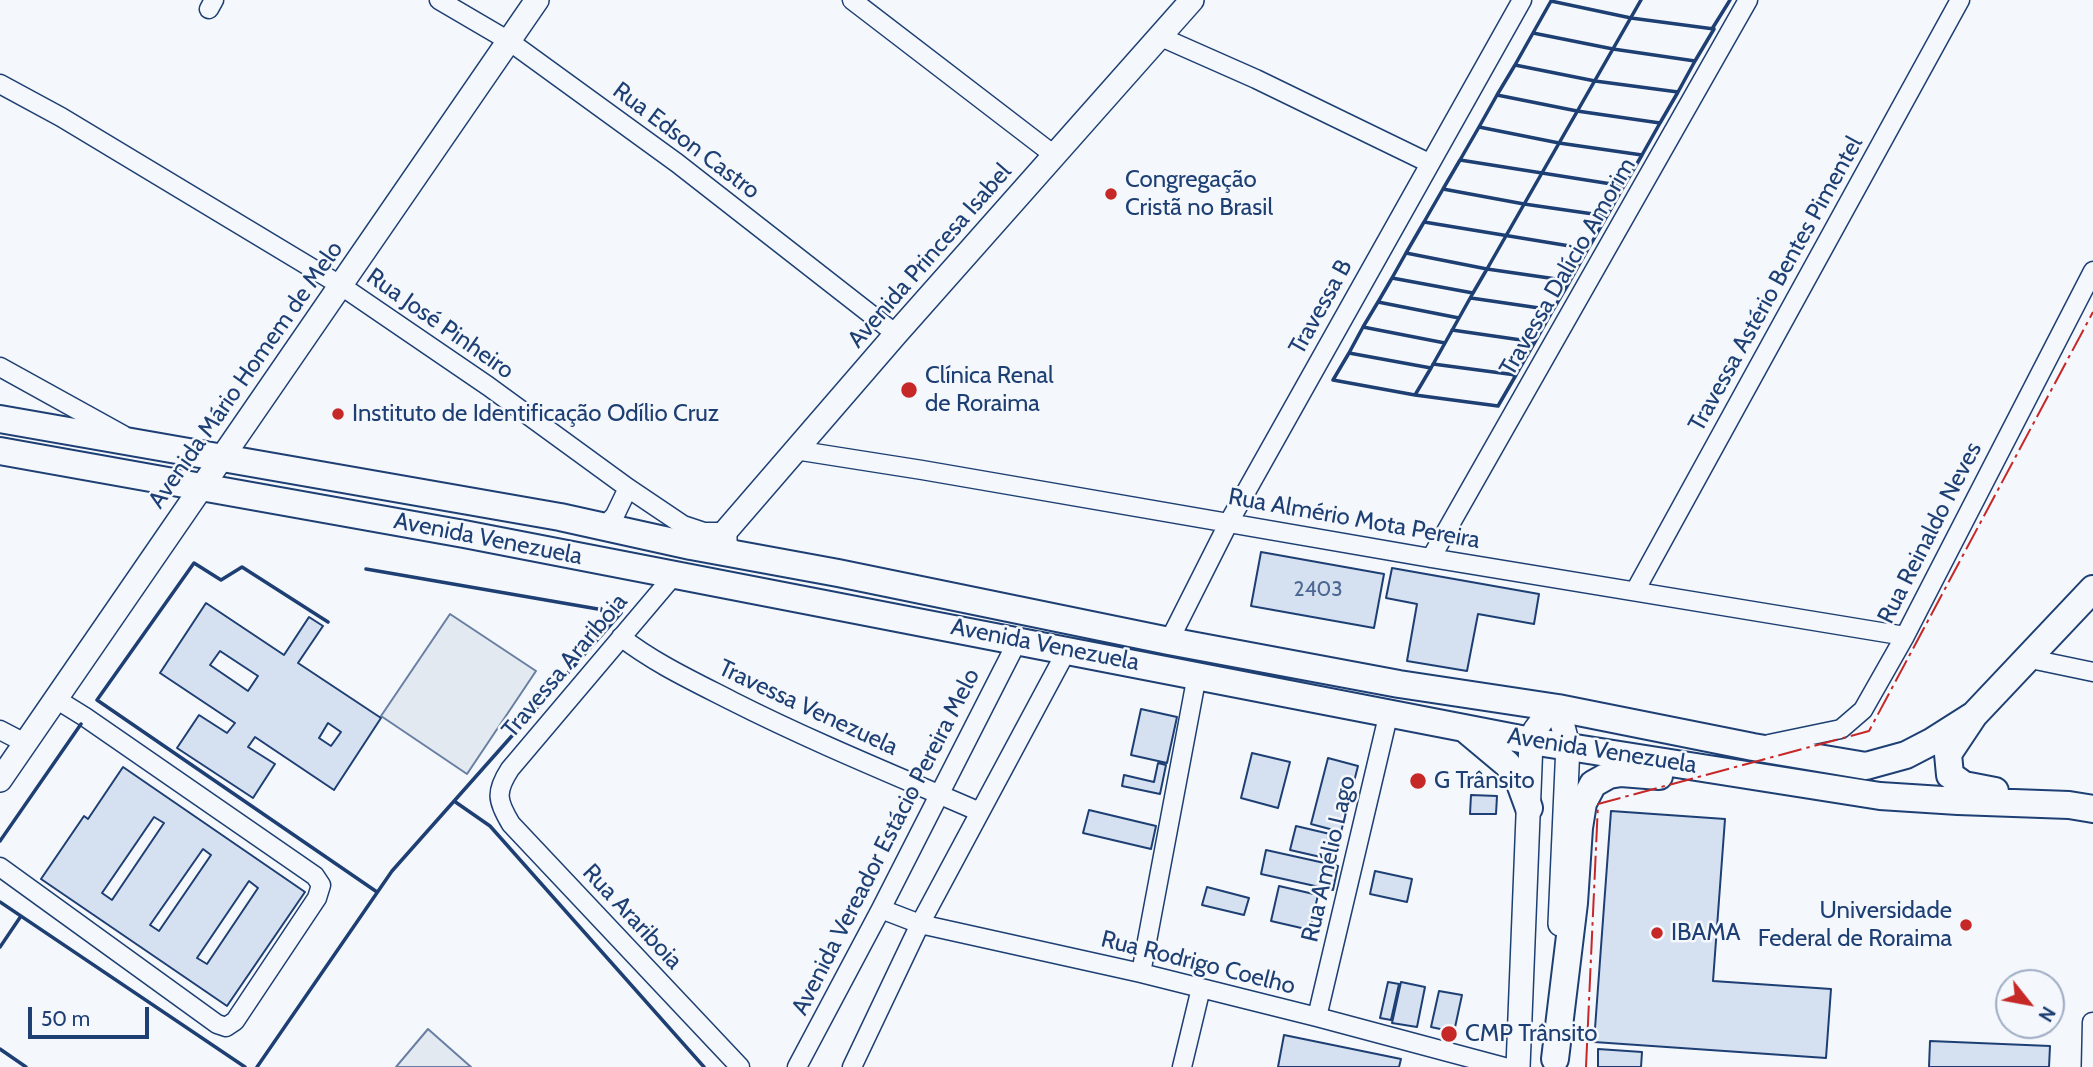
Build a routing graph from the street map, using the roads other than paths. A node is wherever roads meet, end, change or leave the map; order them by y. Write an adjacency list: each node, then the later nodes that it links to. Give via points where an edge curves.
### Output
1 (439, 0): 9 (street, Rua Edson Castro)
2 (537, 0): 9 (main road, Avenida Mário Homem de Melo)
3 (852, 0): 11 (street)
4 (1192, 0): 8 (main road, Avenida Princesa Isabel)
5 (1522, 0): 12 (street, Travessa B)
6 (1748, 0): 29 (street, Travessa Dalício Amorim)
7 (1960, 0): 33 (street, Travessa Astério Bentes Pimentel)
8 (1161, 37): 11 (main road, Avenida Princesa Isabel); 12 (street)
9 (509, 40): 14 (main road, Avenida Mário Homem de Melo); 15 (street, Rua Edson Castro, via 677,163)
10 (0, 84): 14 (street, Rua José Pinheiro)
11 (1054, 155): 15 (main road, Avenida Princesa Isabel)
12 (1429, 163): 25 (street, Travessa B)
13 (2093, 271): 35 (street, Rua Reinaldo Neves)
14 (340, 285): 21 (main road, Avenida Mário Homem de Melo); 23 (street, Rua José Pinheiro)
15 (896, 334): 19 (main road, Avenida Princesa Isabel)
16 (0, 367): 18 (street)
17 (0, 419): 18 (highway, Avenida Venezuela)
18 (141, 445): 21 (highway, Avenida Venezuela)
19 (795, 450): 25 (street, Rua Almério Mota Pereira); 28 (main road, Avenida Princesa Isabel)
20 (0, 452): 22 (highway, Avenida Venezuela)
21 (221, 458): 22 (main road, Avenida Mário Homem de Melo); 24 (highway, Avenida Venezuela)
22 (202, 486): 27 (highway, Avenida Venezuela); 43 (main road, Avenida Mário Homem de Melo)
23 (628, 488): 26 (street); 28 (street, Rua José Pinheiro, via 683,525)
24 (486, 504): 26 (highway, Avenida Venezuela); 27 (highway, via 459,509 454,517 454,526)
25 (1229, 522): 29 (street, Rua Almério Mota Pereira); 38 (street, Travessa B)
26 (604, 527): 28 (highway, Avenida Venezuela)
27 (477, 536): 31 (highway, Avenida Venezuela)
28 (729, 543): 30 (highway, Avenida Venezuela)
29 (1431, 558): 33 (street, Rua Almério Mota Pereira)
30 (838, 573): 34 (highway, via 847,592 839,601); 38 (highway, Avenida Venezuela)
31 (675, 574): 34 (highway, Avenida Venezuela); 36 (street, Travessa Araribóia)
32 (2093, 589): 40 (highway)
33 (1635, 591): 35 (street, Rua Almério Mota Pereira)
34 (821, 603): 37 (highway, Avenida Venezuela)
35 (1905, 636): 52 (street, Rua Reinaldo Neves, via 1863,710 1841,729)
36 (621, 637): 54 (street, Travessa Araribóia, via 510,769); 55 (street, Travessa Venezuela, via 764,717)
37 (1018, 640): 39 (highway, Avenida Venezuela); 55 (street, Avenida Vereador Estácio Pereira Melo)
38 (1169, 640): 44 (highway, Avenida Venezuela)
39 (1067, 650): 42 (highway, Avenida Venezuela); 59 (street)
40 (2026, 658): 41 (street); 46 (highway)
41 (2093, 672)
42 (1197, 675): 45 (highway, Avenida Venezuela); 63 (street)
43 (56, 699): 50 (main road, Avenida Mário Homem de Melo); 60 (street, via 315,876 321,885 317,898 235,1021 226,1027)
44 (1555, 708): 49 (main road); 51 (main road); 52 (highway, Avenida Venezuela)
45 (1389, 712): 47 (highway, Avenida Venezuela); 65 (street, Rua Amélio Lago)
46 (1974, 715): 52 (highway, Avenida Venezuela, via 1906,755 1866,766); 57 (highway, via 1948,754 1950,775 1964,785)
47 (1463, 726): 49 (highway, Avenida Venezuela); 58 (highway, via 1507,764 1518,778)
48 (0, 730): 50 (street)
49 (1531, 741): 51 (highway, Avenida Venezuela); 58 (main road)
50 (25, 743): 53 (main road, Avenida Mário Homem de Melo)
51 (1568, 745): 56 (highway, Avenida Venezuela); 67 (main road)
52 (1753, 747)
53 (0, 780)
54 (499, 794): 68 (street, Rua Arariboia, via 500,807 511,824)
55 (939, 794): 59 (street, Travessa Venezuela); 61 (street, Avenida Vereador Estácio Pereira Melo)
56 (1880, 796): 57 (highway, Avenida Venezuela); 67 (highway, via 1620,773 1593,784 1581,811)
57 (2081, 807)
58 (1529, 808): 73 (main road)
59 (980, 812): 62 (street)
60 (0, 867)
61 (881, 909): 62 (street, Rua Rodrigo Coelho); 69 (street, Avenida Vereador Estácio Pereira Melo)
62 (920, 925): 63 (street, Rua Rodrigo Coelho); 70 (street)
63 (1141, 973): 64 (street, Rua Rodrigo Coelho)
64 (1200, 988): 65 (street, Rua Rodrigo Coelho); 71 (street)
65 (1317, 1017): 72 (street, Rua Rodrigo Coelho)
66 (2092, 1022): 74 (street)
67 (1554, 1063)
68 (740, 1067)
69 (797, 1067)
70 (852, 1067)
71 (1182, 1067)
72 (1504, 1067)
73 (1518, 1067)
74 (2091, 1067)

